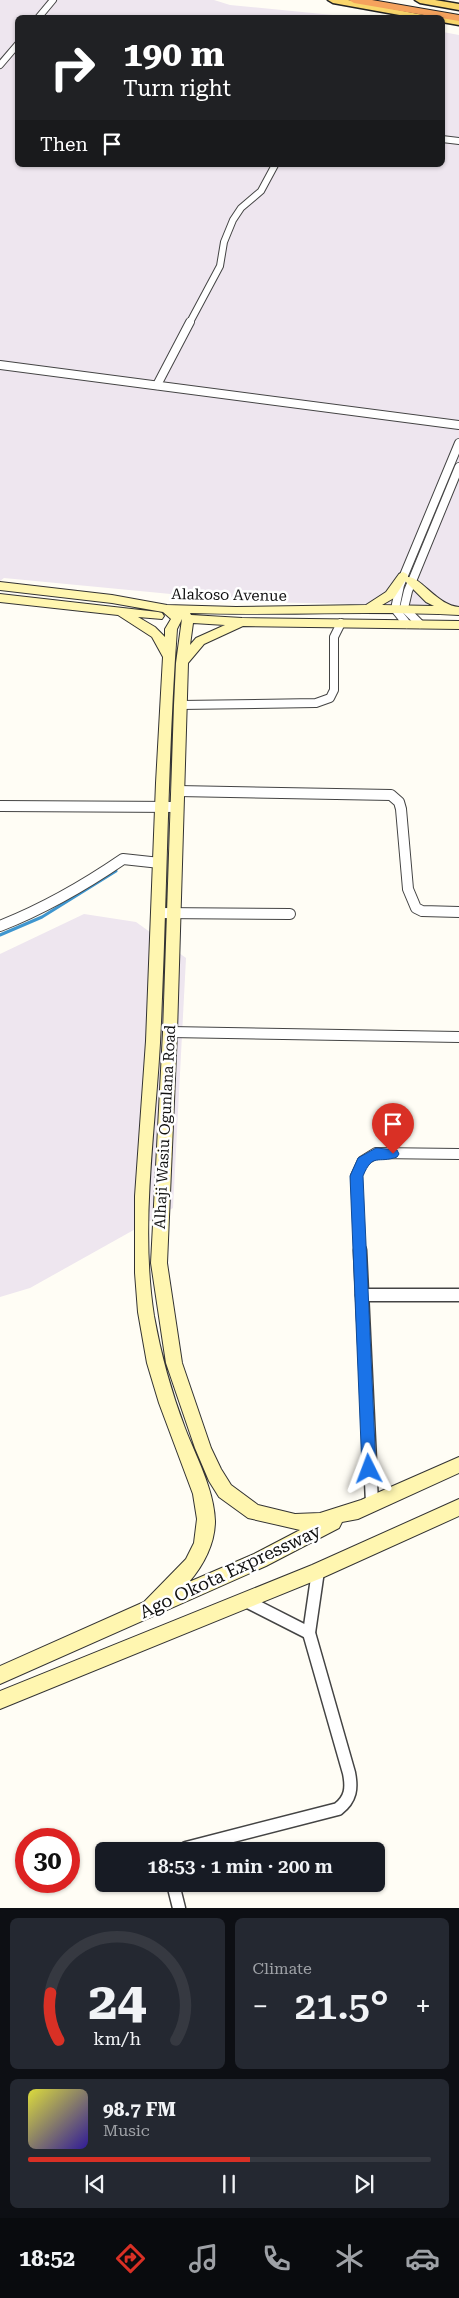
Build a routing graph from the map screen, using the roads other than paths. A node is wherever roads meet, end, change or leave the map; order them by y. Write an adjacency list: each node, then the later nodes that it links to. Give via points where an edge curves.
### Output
1 (52, 0): 8 (street)
2 (333, 0): 5 (main road)
3 (391, 0): 7 (highway)
4 (420, 0): 6 (main road)
5 (357, 2): 9 (main road); 10 (highway)
6 (459, 7)
7 (459, 12)
8 (40, 15)
9 (420, 15)
10 (440, 15)
11 (445, 16): 12 (highway)
12 (459, 18)
13 (445, 20): 14 (main road)
14 (459, 22)
15 (15, 48): 16 (street)
16 (0, 65)
17 (445, 139): 18 (street)
18 (459, 141)
19 (274, 167): 21 (street, via 261,191 241,208 233,220 224,242 220,266)
20 (0, 365): 21 (street)
21 (157, 385): 22 (street)
22 (459, 425)
23 (459, 443): 25 (street)
24 (459, 467): 25 (street)
25 (407, 578): 28 (street); 30 (street, via 372,607); 31 (street, via 430,599)
26 (0, 586): 32 (street, Alakoso Avenue, via 112,599)
27 (0, 598): 29 (street, Alakoso Avenue)
28 (400, 608): 30 (street, Alakoso Avenue); 31 (street, Alakoso Avenue); 35 (street); 36 (street)
29 (118, 611): 32 (street, Alakoso Avenue); 38 (street, via 155,632)
30 (334, 611): 32 (street, Alakoso Avenue)
31 (456, 611)
32 (178, 614): 33 (street, Alakoso Avenue); 38 (street, Alhaji Wasiu Ogunlana Road, via 171,630)
33 (242, 622): 34 (street, Alakoso Avenue); 38 (street, via 200,641)
34 (341, 623): 35 (street, Alakoso Avenue); 39 (street, via 334,637 334,690 330,698 316,702)
35 (407, 624): 36 (street, Alakoso Avenue)
36 (420, 624): 37 (street, Alakoso Avenue)
37 (459, 625)
38 (176, 661): 39 (street, Alhaji Wasiu Ogunlana Road); 42 (street, Alhaji Wasiu Ogunlana Road)
39 (180, 704): 40 (street, Alhaji Wasiu Ogunlana Road)
40 (178, 791): 43 (street, Alhaji Wasiu Ogunlana Road); 46 (street, via 384,794 396,798 401,809 408,889 416,908)
41 (0, 806): 42 (street)
42 (162, 807): 43 (street); 44 (street, Alhaji Wasiu Ogunlana Road)
43 (178, 807): 47 (street, Alhaji Wasiu Ogunlana Road)
44 (160, 863): 45 (street, Alhaji Wasiu Ogunlana Road); 49 (street, via 123,859 26,916)
45 (158, 912): 47 (street); 60 (street, Alhaji Wasiu Ogunlana Road, via 142,1220 145,1302 164,1393 201,1489 206,1534 190,1570)
46 (459, 912)
47 (174, 913): 48 (street); 50 (street, Alhaji Wasiu Ogunlana Road)
48 (290, 914)
49 (0, 926)
50 (170, 1032): 51 (street); 56 (street, Alhaji Wasiu Ogunlana Road, via 159,1263 174,1363 203,1448 226,1491 254,1512 295,1522 320,1521)
51 (459, 1037)
52 (459, 1154): 53 (street, via 376,1153 363,1161 356,1176)
53 (362, 1295): 54 (street); 56 (street)
54 (459, 1295)
55 (459, 1465): 56 (street, Ago Okota Expressway)
56 (366, 1506): 60 (street, Ago Okota Expressway, via 260,1560)
57 (459, 1508): 58 (street, Ago Okota Expressway)
58 (318, 1571): 59 (street, Ago Okota Expressway); 61 (street)
59 (246, 1601): 61 (street); 63 (street, Ago Okota Expressway)
60 (149, 1610): 62 (street, Ago Okota Expressway)
61 (309, 1633): 64 (street, via 352,1785 351,1795 338,1809)
62 (0, 1675)
63 (0, 1700)
64 (209, 1842)
65 (175, 1892): 66 (street)
66 (179, 1908)

